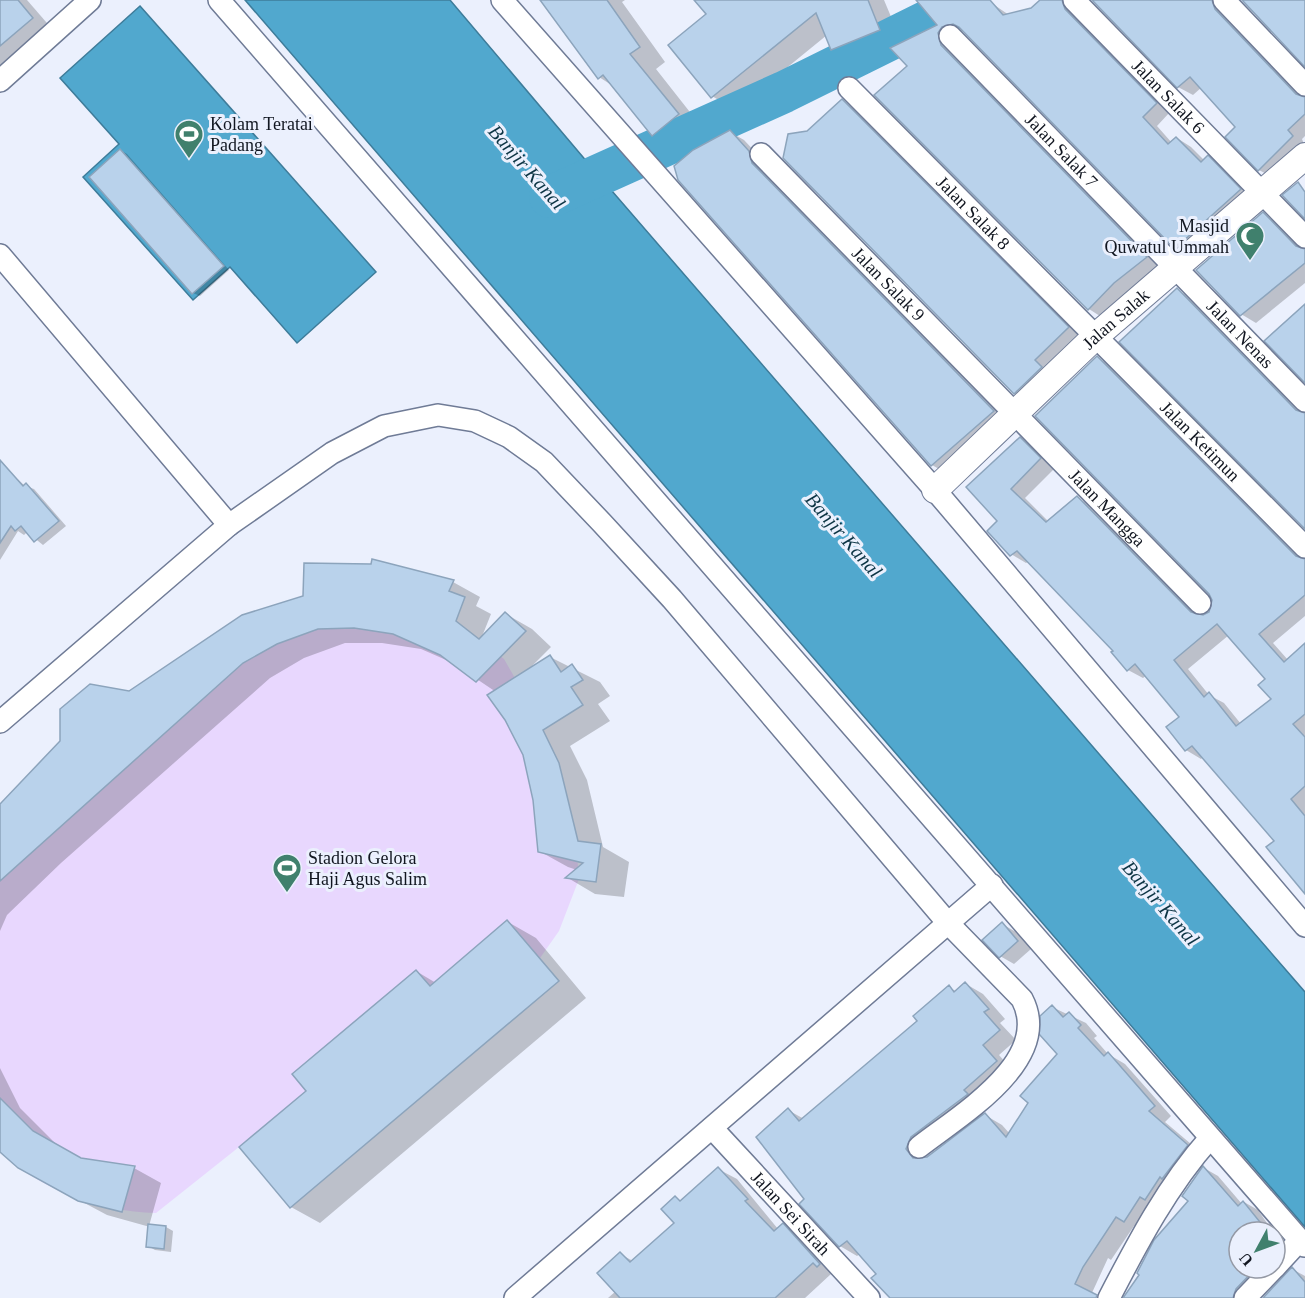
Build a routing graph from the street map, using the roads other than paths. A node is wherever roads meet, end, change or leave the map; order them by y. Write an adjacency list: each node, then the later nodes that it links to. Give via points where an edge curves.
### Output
1 (90, 0): 7 (street)
2 (219, 0): 24 (street)
3 (502, 0): 19 (street)
4 (1074, 0): 12 (street, Jalan Salak 6)
5 (1224, 0): 8 (street)
6 (950, 36): 15 (street, Jalan Salak 7)
7 (0, 81)
8 (1305, 85)
9 (849, 88): 16 (street, Jalan Salak 8)
10 (761, 154): 18 (street, Jalan Salak 9)
11 (1305, 156): 12 (street, Jalan Salak)
12 (1260, 194): 13 (street, Jalan Salak 6); 15 (street, Jalan Salak)
13 (1305, 237)
14 (0, 255): 20 (street)
15 (1176, 265): 16 (street, Jalan Salak); 17 (street, Jalan Nenas)
16 (1096, 336): 18 (street, Jalan Salak); 21 (street, Jalan Ketimun)
17 (1305, 401)
18 (1014, 413): 19 (street, Jalan Salak); 22 (street, Jalan Mangga)
19 (935, 490): 26 (street)
20 (229, 525): 23 (street); 25 (street, via 332,453 384,426 438,415 475,421 509,437 544,462 672,599)
21 (1305, 547)
22 (1200, 603)
23 (0, 722)
24 (992, 885): 25 (street); 28 (street)
25 (947, 922): 27 (street); 29 (street, via 1022,999 1029,1012 1030,1026 1026,1043 1009,1075)
26 (1305, 926)
27 (712, 1128): 33 (street); 34 (street, Jalan Sei Sirah)
28 (1210, 1138): 30 (street); 35 (street, via 1174,1182)
29 (919, 1148)
30 (1303, 1243): 31 (street)
31 (1287, 1256)
32 (1262, 1280): 36 (street)
33 (515, 1298)
34 (869, 1298)
35 (1109, 1298)
36 (1245, 1298)

